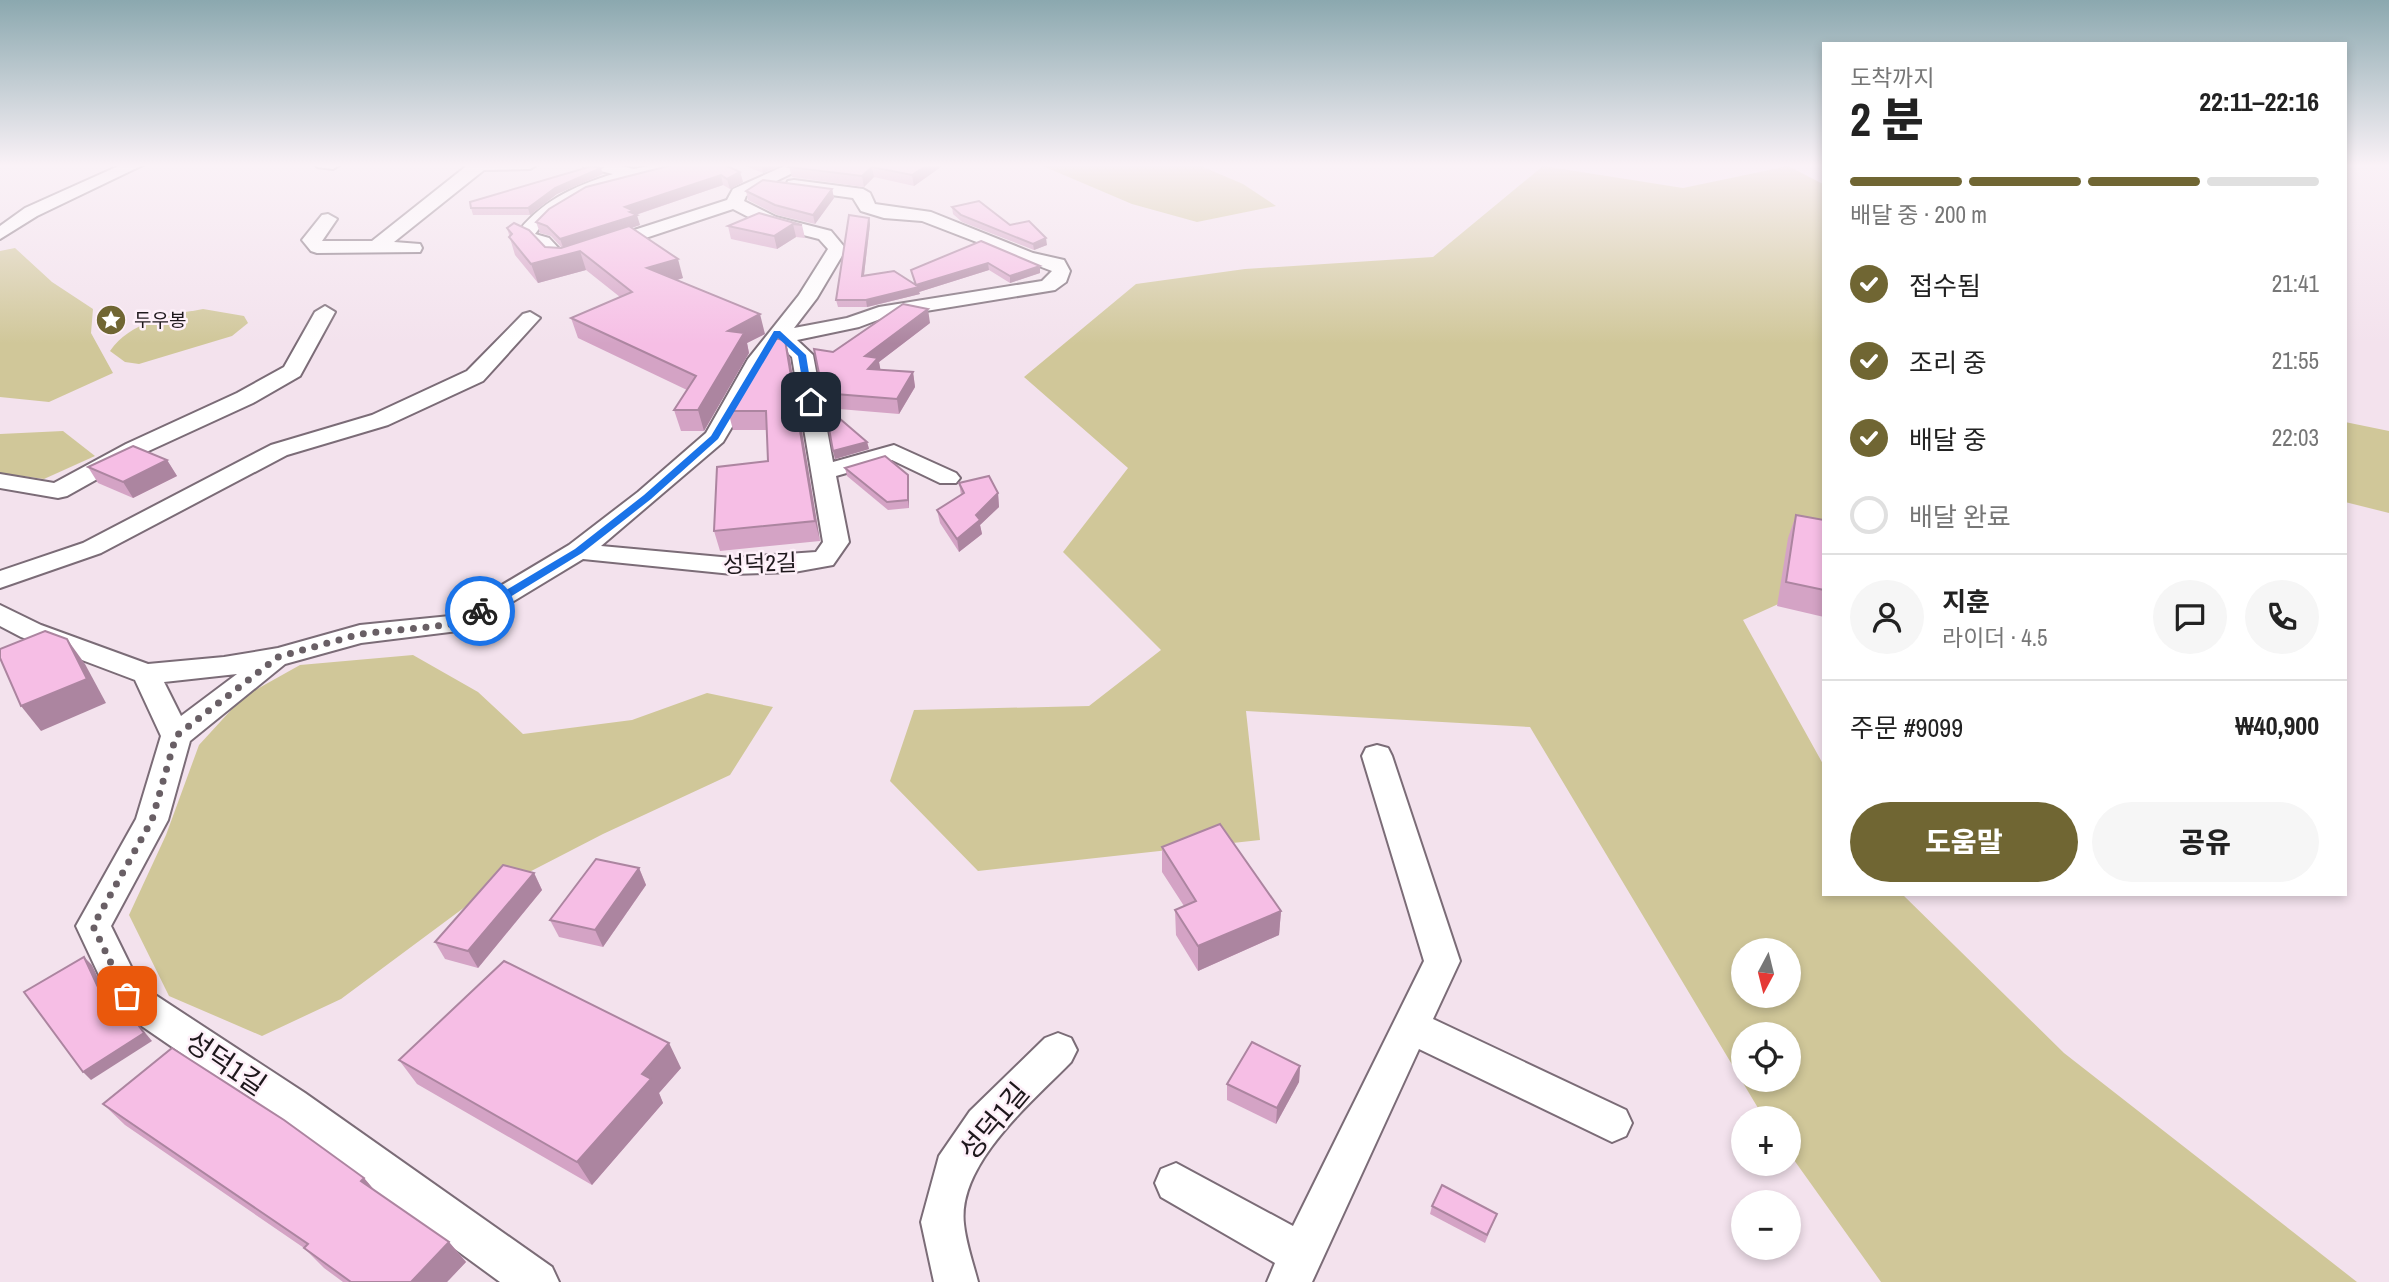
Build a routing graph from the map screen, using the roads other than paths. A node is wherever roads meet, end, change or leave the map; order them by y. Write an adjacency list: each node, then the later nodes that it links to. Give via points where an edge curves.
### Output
1 (14, 224): 8 (street)
2 (324, 224): 9 (street, via 311,240 317,247)
3 (404, 224): 9 (street)
4 (533, 224): 5 (street, via 524,236 543,242 560,260)
5 (671, 224)
6 (781, 224): 13 (street, via 825,235 837,249 813,289)
7 (944, 224): 13 (street, via 1057,264 1059,278 1048,286 879,313 800,334)
8 (0, 234)
9 (376, 247): 10 (street)
10 (413, 248)
11 (325, 312): 16 (street, via 292,371 245,398 134,449 58,491)
12 (530, 318): 18 (street, via 475,376 380,420 279,450 92,548)
13 (777, 332): 14 (street, 성덕2길, via 802,355); 17 (street, via 715,437)
14 (824, 472): 15 (street, via 894,452); 17 (street, 성덕2길, via 836,542 824,559 746,567)
15 (948, 478)
16 (0, 481)
17 (579, 551): 20 (street, via 456,624 360,634)
18 (0, 580)
19 (0, 614): 21 (street)
20 (278, 657): 21 (street); 22 (street)
21 (146, 674): 22 (street)
22 (176, 736): 29 (street, 성덕1길, via 152,820 93,926 127,996)
23 (1377, 756): 24 (street, via 1442,961)
24 (1412, 1027): 26 (street); 28 (street)
25 (1058, 1050): 30 (street, 성덕1길, via 984,1124 953,1170 942,1222)
26 (1612, 1123)
27 (1176, 1183): 28 (street)
28 (1295, 1269)
29 (537, 1282)
30 (956, 1282)

